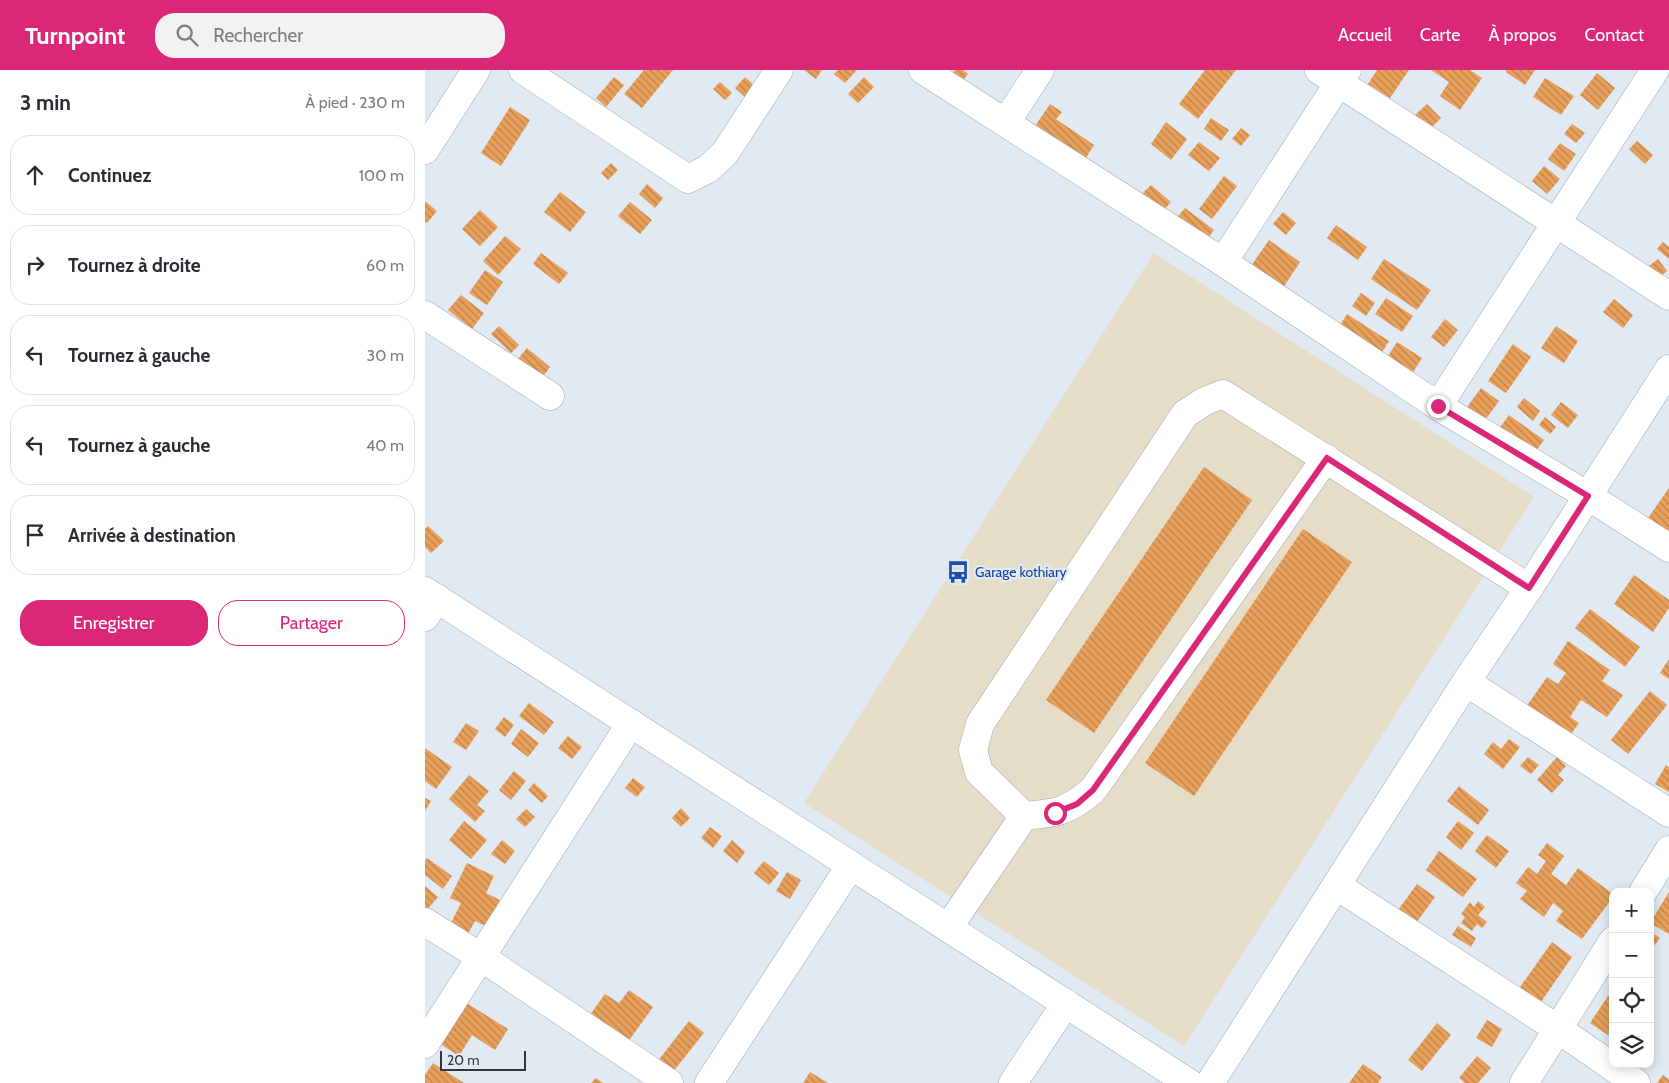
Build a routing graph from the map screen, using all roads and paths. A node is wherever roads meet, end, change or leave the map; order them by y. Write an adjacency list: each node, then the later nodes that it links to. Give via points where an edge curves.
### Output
1 (477, 70): 9 (street)
2 (523, 70): 3 (street, via 688,179 707,170 725,153)
3 (779, 70)
4 (923, 70): 8 (street)
5 (1040, 70): 8 (street)
6 (1655, 70): 10 (street)
7 (1335, 74): 10 (street); 11 (street)
8 (1006, 122): 11 (street)
9 (425, 150)
10 (1557, 223): 12 (street); 16 (street)
11 (1223, 262): 16 (street)
12 (1669, 296)
13 (425, 316): 15 (street)
14 (1669, 369): 18 (street)
15 (550, 396)
16 (1438, 406): 18 (street)
17 (1327, 458): 20 (street); 25 (street, via 1093,790 1077,804 1055,813); 25 (street, via 1223,394 1205,400 1185,414 980,724 973,750 979,772)
18 (1588, 496): 19 (street); 20 (street)
19 (1669, 548)
20 (1529, 588): 22 (street)
21 (429, 602): 23 (street)
22 (1465, 682): 24 (street); 28 (street)
23 (631, 723): 27 (street); 33 (street)
24 (1669, 813)
25 (1024, 816): 31 (street)
26 (1669, 850): 29 (street)
27 (851, 865): 31 (street); 38 (street)
28 (1337, 886): 35 (street); 41 (street)
29 (1645, 888)
30 (425, 922): 33 (street)
31 (948, 928): 34 (street)
32 (1609, 947): 35 (street)
33 (481, 957): 36 (street); 37 (street)
34 (1066, 1003): 39 (street); 40 (street)
35 (1558, 1029): 42 (street); 43 (street)
36 (425, 1044)
37 (669, 1083)
38 (709, 1083)
39 (1013, 1083)
40 (1189, 1083)
41 (1211, 1083)
42 (1524, 1083)
43 (1636, 1083)

